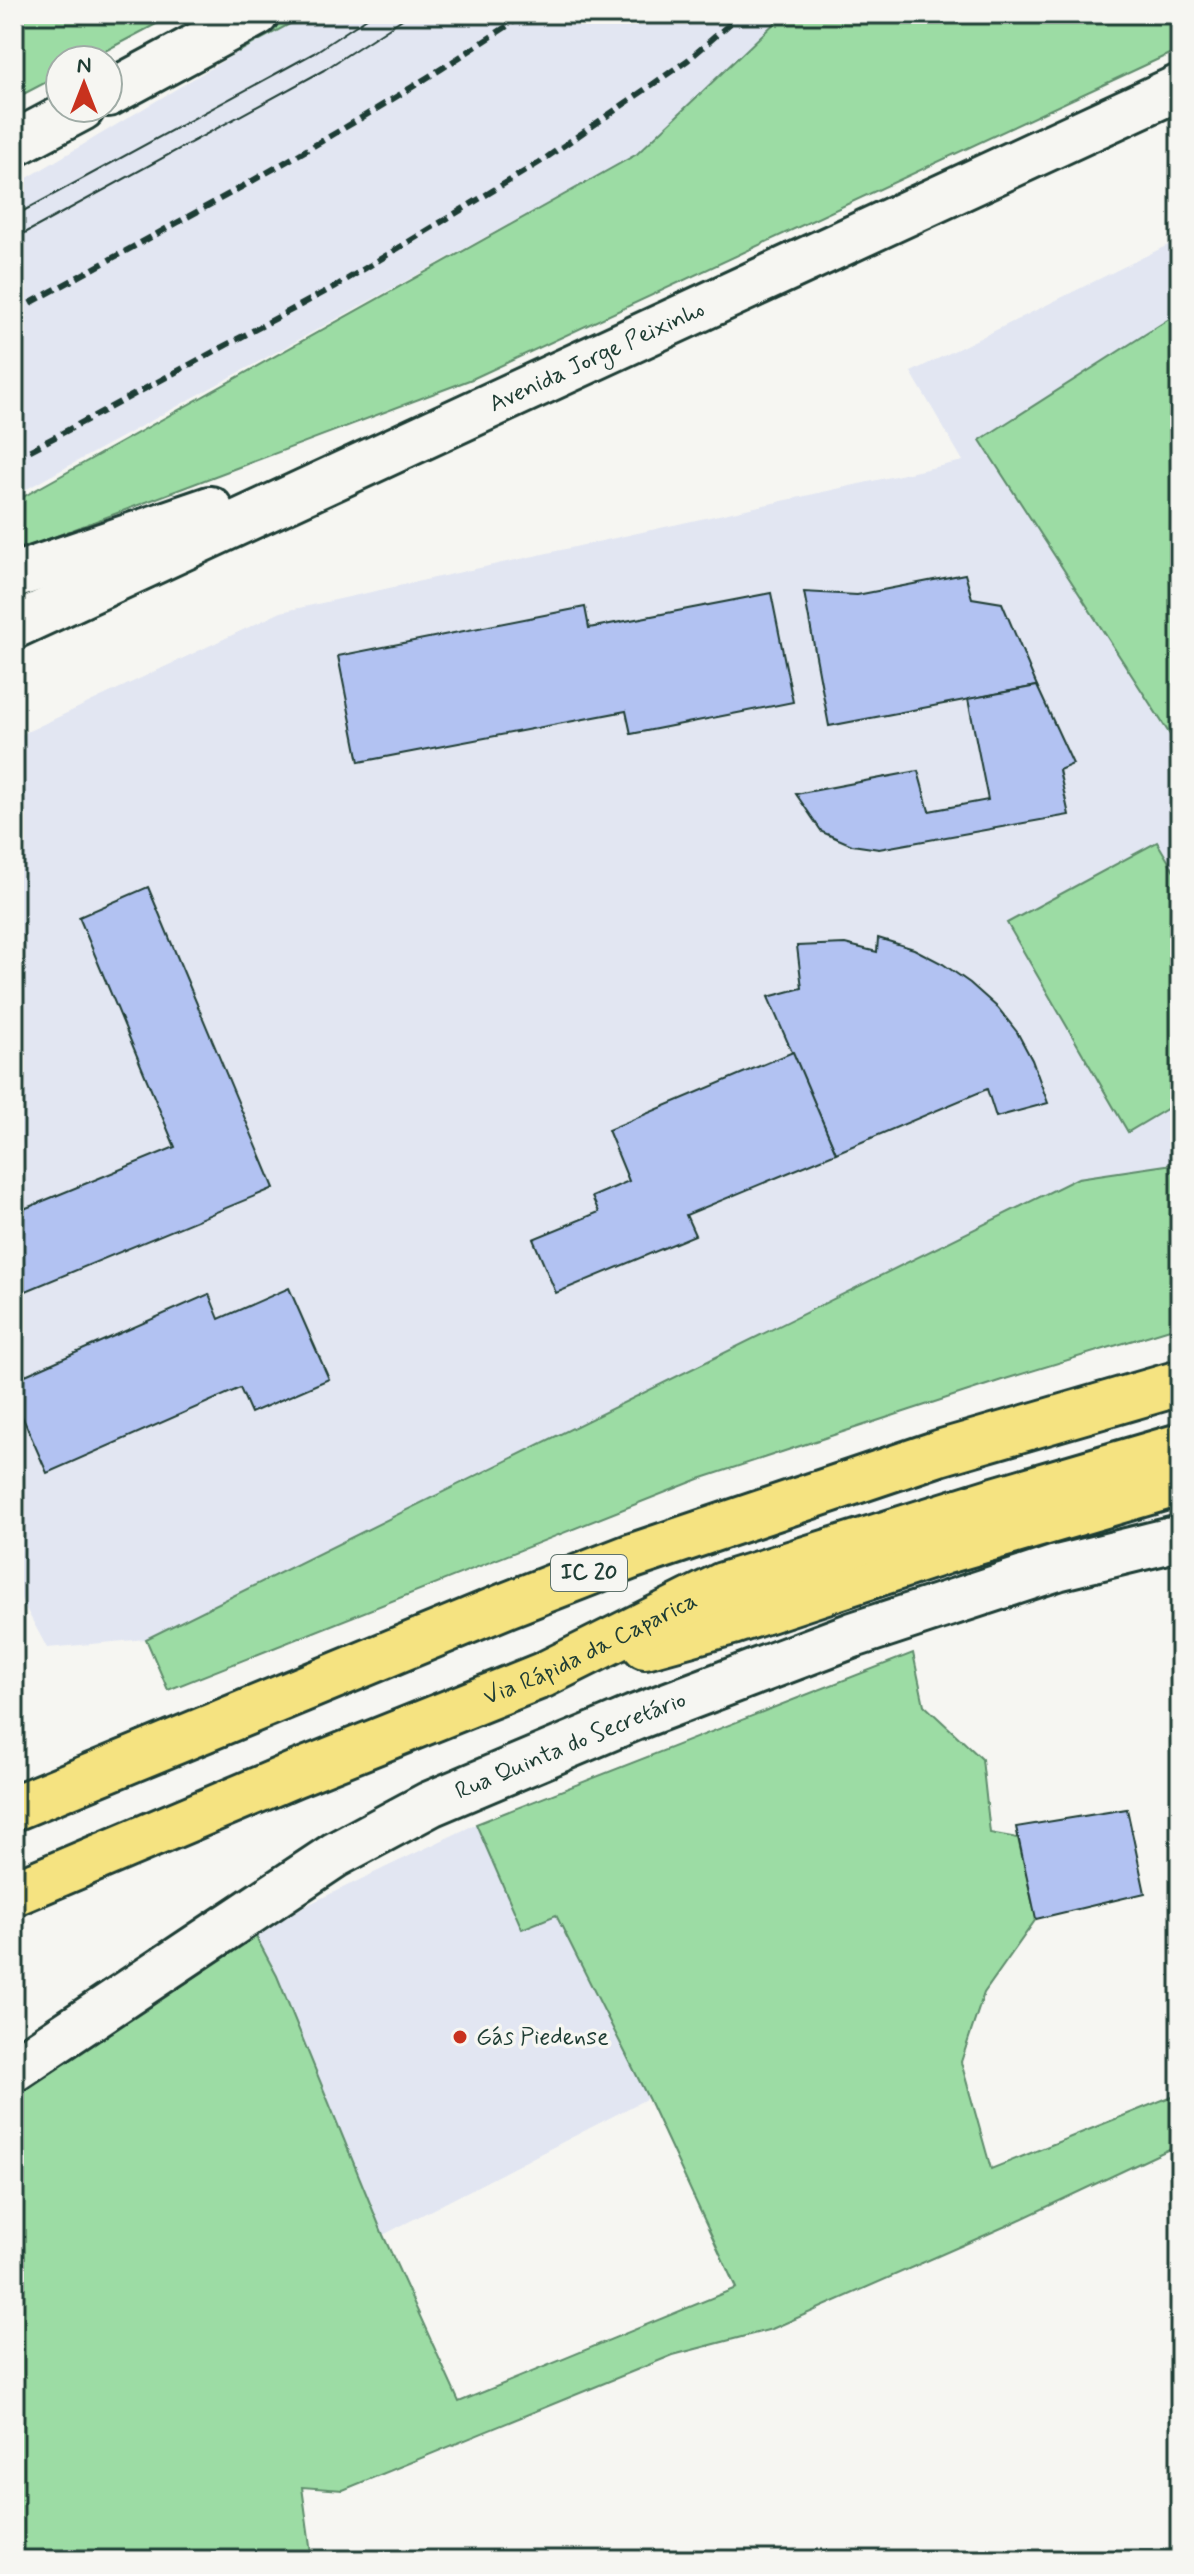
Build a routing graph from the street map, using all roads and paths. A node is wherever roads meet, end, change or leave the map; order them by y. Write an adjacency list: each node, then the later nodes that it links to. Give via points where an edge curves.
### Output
1 (256, 14): 2 (street)
2 (124, 85)
3 (1180, 87): 6 (street, Avenida Jorge Peixinho)
4 (52, 124): 5 (street)
5 (14, 144)
6 (417, 440): 7 (street); 8 (street, Avenida Jorge Peixinho)
7 (14, 576)
8 (14, 626)
9 (1180, 1383): 15 (highway, IC 20, via 939,1453 645,1552)
10 (1180, 1446): 13 (highway, Via Rápida da Caparica, via 723,1585)
11 (1180, 1483): 13 (highway)
12 (1180, 1538): 18 (street, Rua Quinta do Secretário, via 1057,1568 853,1635 634,1718 430,1804 335,1855)
13 (543, 1675): 14 (highway, Via Rápida da Caparica)
14 (293, 1775): 16 (highway, Via Rápida da Caparica); 17 (street)
15 (14, 1808)
16 (14, 1893)
17 (14, 1916)
18 (14, 2069)

